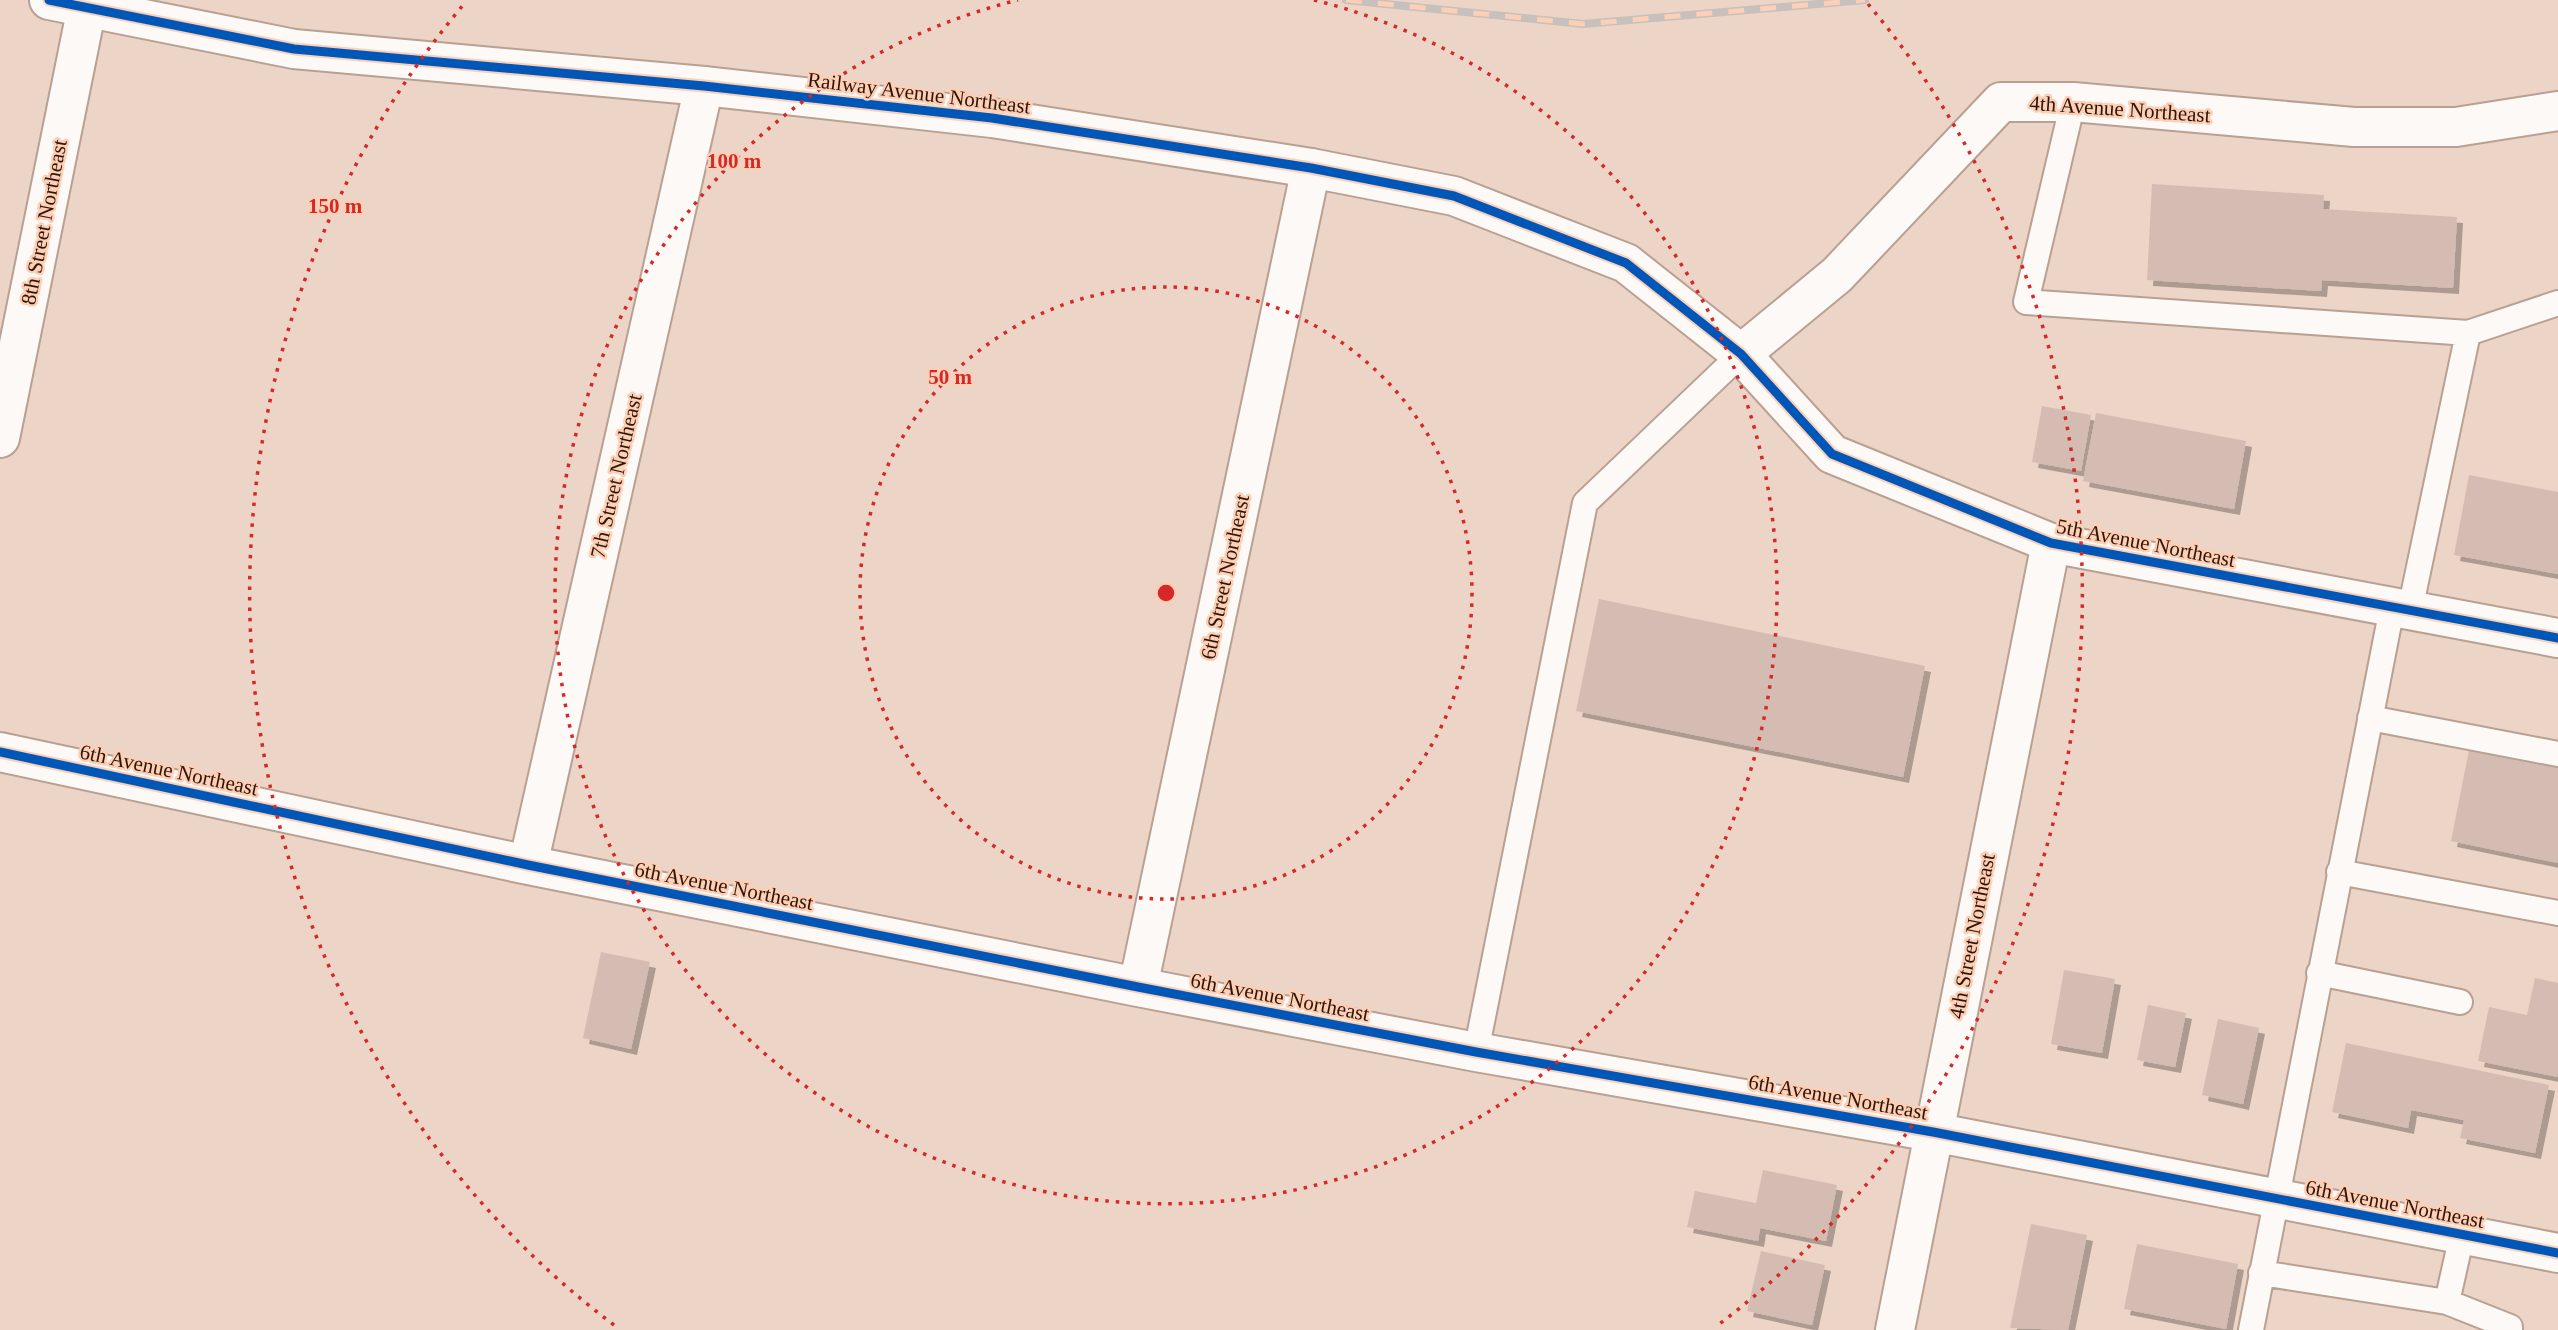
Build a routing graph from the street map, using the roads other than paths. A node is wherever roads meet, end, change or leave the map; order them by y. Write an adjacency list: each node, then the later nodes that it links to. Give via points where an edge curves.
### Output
1 (49, 0): 2 (street, Railway Avenue Northeast)
2 (87, 7): 3 (street, Railway Avenue Northeast, via 293,49); 10 (street, 8th Street Northeast)
3 (704, 86): 6 (street, Railway Avenue Northeast, via 992,118); 17 (street, 7th Street Northeast)
4 (2073, 103): 5 (street, 4th Avenue Northeast, via 2354,127 2456,127); 8 (lane, via 2026,302); 9 (street, 4th Avenue Northeast, via 2001,102 1837,275)
5 (2558, 111)
6 (1311, 168): 9 (street, Railway Avenue Northeast, via 1454,196 1626,263); 21 (street, 6th Street Northeast)
7 (2558, 303): 8 (lane)
8 (2468, 333): 12 (lane)
9 (1741, 354): 11 (street, 5th Avenue Northeast, via 1832,454); 23 (lane, via 1585,503)
10 (0, 438)
11 (2051, 543): 12 (street, 5th Avenue Northeast); 24 (street, 4th Street Northeast)
12 (2401, 609): 13 (street, 5th Avenue Northeast); 14 (lane)
13 (2558, 638)
14 (2370, 718): 16 (lane); 18 (lane)
15 (0, 752): 17 (street, 6th Avenue Northeast)
16 (2558, 754)
17 (528, 865): 21 (street, 6th Avenue Northeast)
18 (2339, 872): 19 (lane); 20 (lane)
19 (2558, 913)
20 (2319, 973): 22 (lane); 25 (lane)
21 (1138, 987): 23 (street, 6th Avenue Northeast)
22 (2460, 1002)
23 (1476, 1052): 24 (street, 6th Avenue Northeast)
24 (1933, 1132): 25 (street, 6th Avenue Northeast); 30 (street, 4th Street Northeast)
25 (2275, 1199): 26 (street, 6th Avenue Northeast); 28 (lane)
26 (2462, 1235): 27 (street, 6th Avenue Northeast); 29 (lane)
27 (2558, 1253)
28 (2261, 1273): 29 (lane); 31 (lane)
29 (2447, 1302): 32 (lane)
30 (1895, 1330)
31 (2251, 1330)
32 (2510, 1330)

